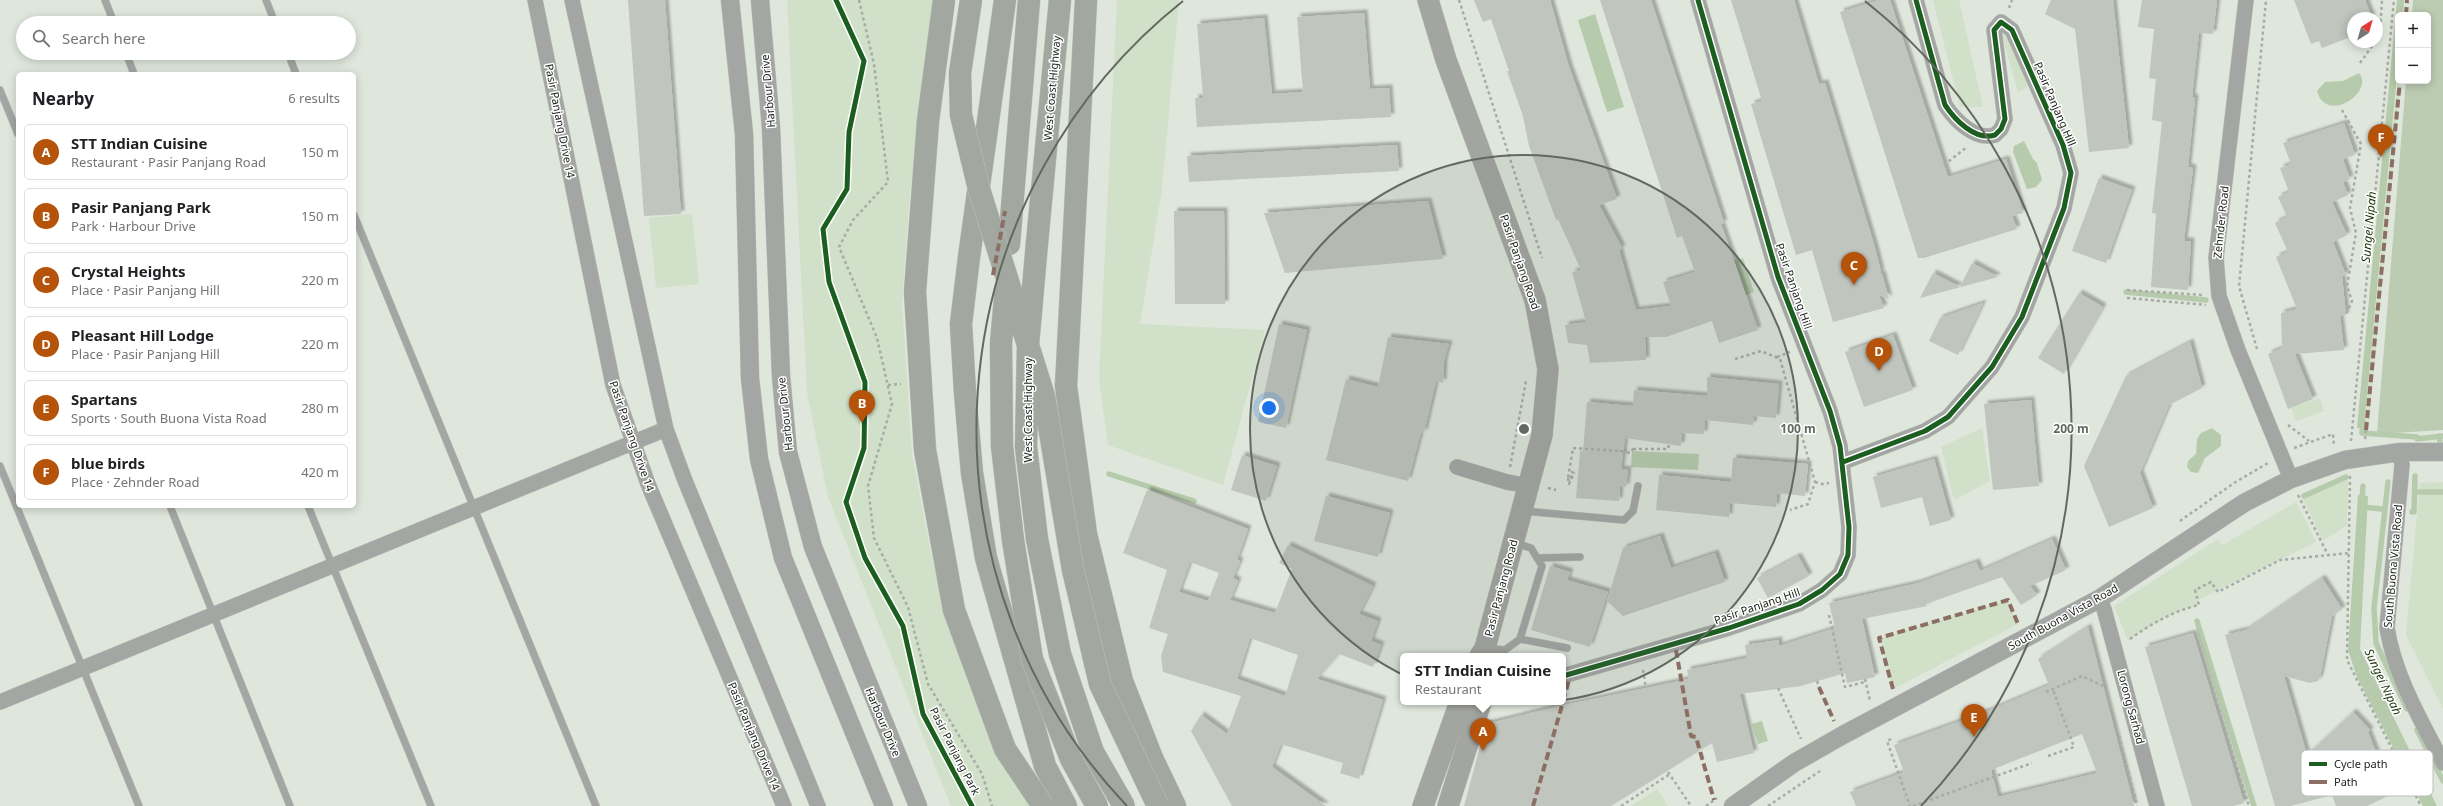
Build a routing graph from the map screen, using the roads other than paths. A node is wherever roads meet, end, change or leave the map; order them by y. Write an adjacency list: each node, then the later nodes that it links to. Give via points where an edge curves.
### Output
1 (105, 0): 17 (lane)
2 (266, 0): 18 (lane)
3 (535, 0): 27 (street, Pasir Panjang Drive 14, via 613,386)
4 (572, 0): 26 (street)
5 (730, 0): 63 (street, via 744,134 750,378 759,460 783,558)
6 (760, 0): 64 (street, Harbour Drive, via 771,128 781,376 788,452 813,547)
7 (944, 0): 65 (highway, bridge, via 928,121 915,292 925,450 954,610 1005,749)
8 (971, 0): 69 (highway, bridge, via 960,73 961,115 979,189 1044,396 1073,570 1100,684)
9 (1005, 0): 66 (highway, via 961,324 965,393 972,473 986,558 1045,766)
10 (1029, 0): 67 (highway, bridge, via 1001,343 1002,430 1013,540 1032,659 1071,759)
11 (1060, 0): 68 (highway, West Coast Highway, bridge, via 1028,345 1026,448 1037,539 1060,654 1093,752)
12 (1086, 0): 70 (highway, via 1066,386 1086,534 1122,681 1152,758)
13 (1428, 0): 35 (main road, Pasir Panjang Road, via 1446,60 1535,300 1548,369)
14 (1698, 0): 30 (street, Pasir Panjang Hill, via 1778,277 1830,411)
15 (1916, 0): 30 (street, Pasir Panjang Hill, via 1944,105 1954,119 1976,134 1988,137 1995,135 2005,119 1994,30 2001,22 2012,30 2063,146 2071,173 2064,208 2022,317 1992,367 1963,402 1933,427)
16 (2246, 0): 33 (street, Zehnder Road, via 2216,258 2219,296 2238,350)
17 (111, 16)
18 (273, 16)
19 (129, 60): 21 (lane)
20 (291, 60): 22 (lane)
21 (133, 72)
22 (295, 72)
23 (0, 90): 24 (lane)
24 (16, 129)
25 (356, 220): 40 (lane)
26 (666, 429): 27 (street); 62 (street)
27 (633, 442): 40 (street); 61 (street, Pasir Panjang Drive 14, via 648,484)
28 (2400, 452): 29 (street, South Buona Vista Road); 33 (street, South Buona Vista Road, via 2345,460); 56 (street, South Buona Vista Road, via 2402,465 2387,628 2390,648 2408,696)
29 (2443, 452)
30 (1843, 462): 52 (street, Pasir Panjang Hill, via 1849,527 1848,555 1840,574 1822,590 1799,604 1736,626)
31 (0, 466): 36 (lane)
32 (1457, 467): 35 (street, via 1508,482)
33 (2291, 479): 46 (street, South Buona Vista Road, via 2244,503)
34 (1638, 486): 41 (lane, via 1633,511 1624,520)
35 (1539, 487): 41 (main road, Pasir Panjang Road)
36 (16, 506)
37 (17, 508): 51 (lane)
38 (171, 508): 47 (lane)
39 (309, 508): 45 (lane)
40 (474, 508): 45 (street); 60 (lane)
41 (1522, 511): 42 (main road, Pasir Panjang Road)
42 (1512, 542): 44 (lane, via 1531,548); 50 (main road, Pasir Panjang Road)
43 (1580, 556): 44 (lane)
44 (1537, 558): 48 (lane, via 1542,566)
45 (332, 566): 47 (street); 59 (lane)
46 (2102, 604): 73 (street, South Buona Vista Road, via 1843,735 1794,764); 74 (street, Lorong Sarhad)
47 (214, 615): 51 (street); 58 (lane)
48 (1520, 639): 49 (lane); 50 (lane, via 1505,650)
49 (1567, 648)
50 (1483, 653)
51 (82, 669): 53 (street); 57 (lane)
52 (1566, 675)
53 (0, 702)
54 (1461, 705): 71 (main road)
55 (1480, 705): 72 (main road)
56 (2443, 763)
57 (139, 806)
58 (290, 806)
59 (431, 806)
60 (596, 806)
61 (784, 806)
62 (818, 806)
63 (884, 806)
64 (918, 806)
65 (1043, 806)
66 (1066, 806)
67 (1096, 806)
68 (1124, 806)
69 (1158, 806)
70 (1176, 806)
71 (1423, 806)
72 (1448, 806)
73 (1733, 806)
74 (2157, 806)

